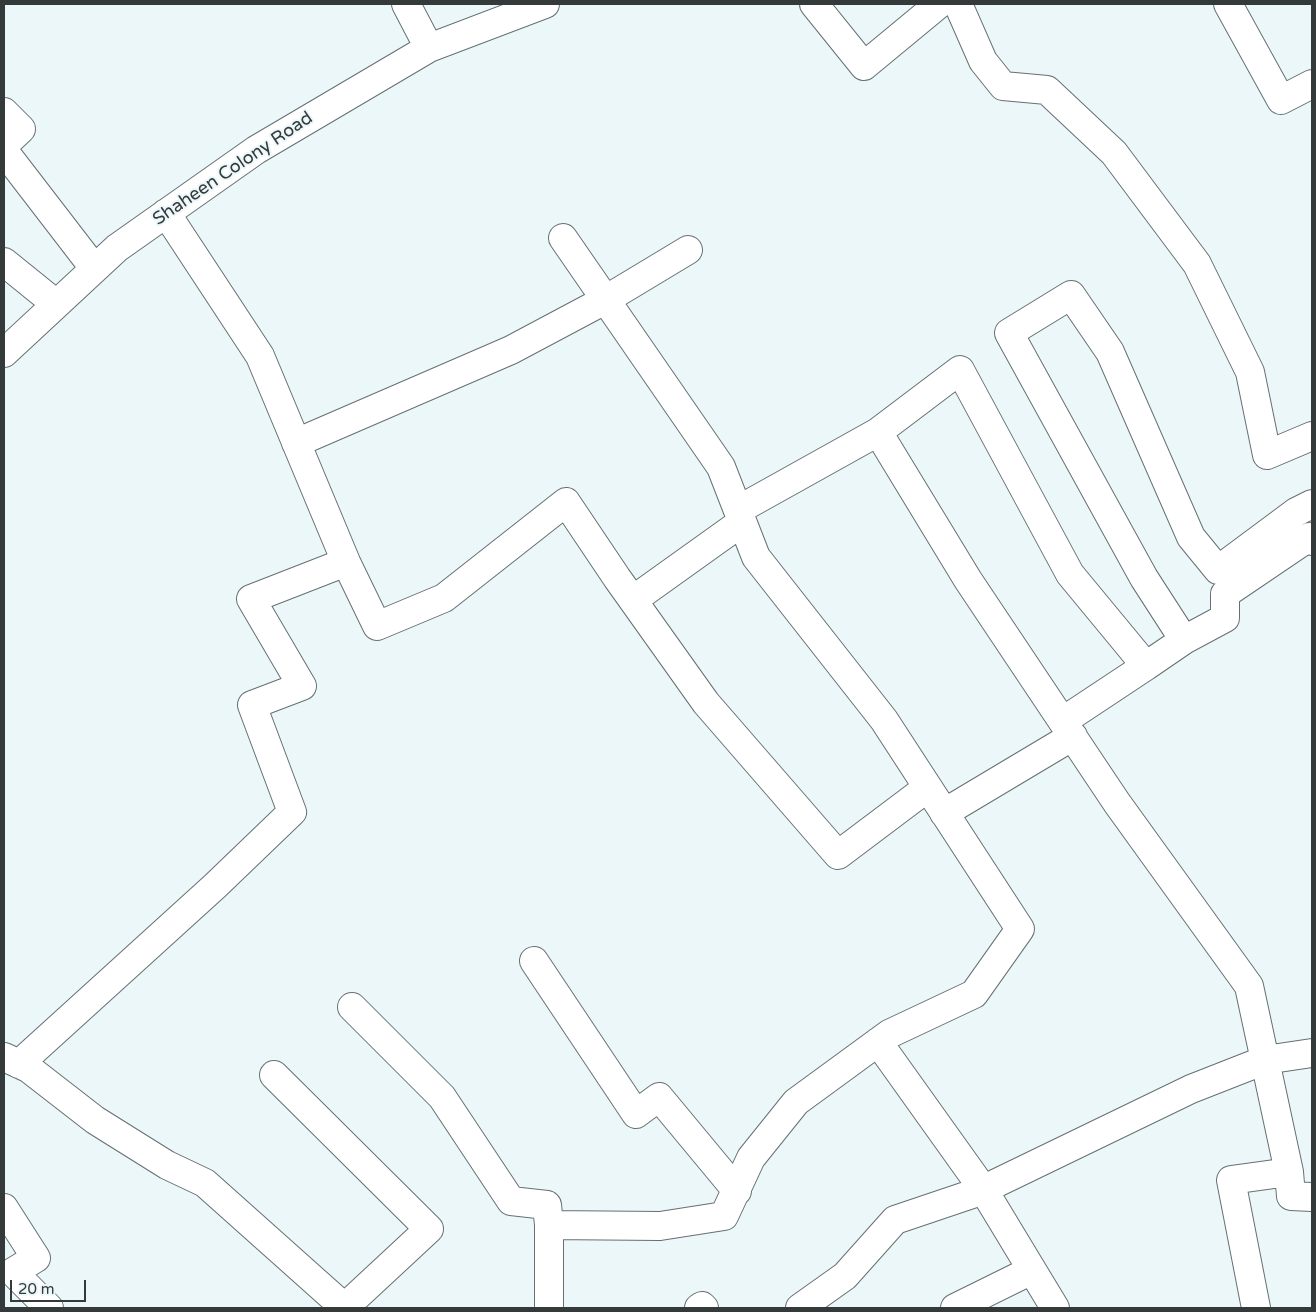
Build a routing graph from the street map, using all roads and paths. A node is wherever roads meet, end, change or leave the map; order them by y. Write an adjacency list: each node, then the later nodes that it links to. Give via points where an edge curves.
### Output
1 (406, 4): 7 (street)
2 (545, 4): 7 (street, Shaheen Colony Road)
3 (814, 4): 4 (street, via 864,66)
4 (939, 4)
5 (958, 4): 21 (street, via 983,60 1003,86 1047,90 1114,153 1198,264 1250,372 1268,454)
6 (1228, 4): 8 (street, via 1281,100)
7 (430, 48): 12 (street, Shaheen Colony Road, via 256,150)
8 (1312, 84)
9 (4, 112): 10 (street, via 20,129)
10 (4, 145)
11 (4, 151): 16 (street)
12 (166, 213): 16 (street, Shaheen Colony Road); 22 (street, via 260,356)
13 (563, 238): 17 (street)
14 (688, 250): 17 (street)
15 (4, 262): 18 (street)
16 (94, 268): 18 (street, Shaheen Colony Road)
17 (605, 300): 22 (street, via 511,350); 24 (street, via 721,467)
18 (56, 304): 19 (street, Shaheen Colony Road)
19 (4, 353)
20 (878, 432): 24 (street); 29 (street, via 960,370 1070,574); 30 (street, via 968,580)
21 (1312, 436)
22 (296, 444): 26 (street)
23 (1312, 504): 28 (street, via 1296,512 1218,570 1191,537 1110,352 1071,295 1009,334 1144,578)
24 (740, 516): 27 (street); 31 (street, via 756,557 884,720)
25 (1312, 541): 28 (street, via 1309,537 1225,594 1225,618)
26 (346, 562): 27 (street, via 377,626 444,598 566,502); 38 (street, via 251,599 302,686 252,704 292,812 215,886)
27 (633, 600): 31 (street, via 706,703 838,855)
28 (1184, 640): 29 (street)
29 (1146, 666): 30 (street)
30 (1068, 728): 32 (street); 37 (street, via 1117,803 1249,986)
31 (927, 788): 32 (street)
32 (944, 813): 35 (street, via 1020,929 974,994)
33 (534, 961): 42 (street, via 636,1114 659,1097)
34 (352, 1007): 45 (street, via 442,1098 512,1201 547,1205)
35 (878, 1042): 41 (street); 42 (street, via 796,1102 751,1158)
36 (1312, 1053): 37 (street)
37 (1265, 1060): 40 (street); 41 (street, via 1191,1089)
38 (8, 1061): 48 (street, via 28,1068 95,1120 167,1165 205,1183)
39 (274, 1075): 48 (street, via 429,1229)
40 (1289, 1172): 43 (street, via 1291,1196); 55 (street, via 1232,1180)
41 (983, 1190): 46 (street); 52 (street, via 895,1220 845,1276)
42 (737, 1191): 45 (street, via 724,1216 660,1226)
43 (1312, 1197)
44 (4, 1208): 47 (street, via 36,1258 13,1272)
45 (549, 1225): 49 (street)
46 (1032, 1270): 53 (street); 54 (street)
47 (48, 1308)
48 (344, 1308)
49 (549, 1308)
50 (699, 1308): 51 (street)
51 (704, 1308)
52 (801, 1308)
53 (954, 1308)
54 (1055, 1308)
55 (1256, 1308)

